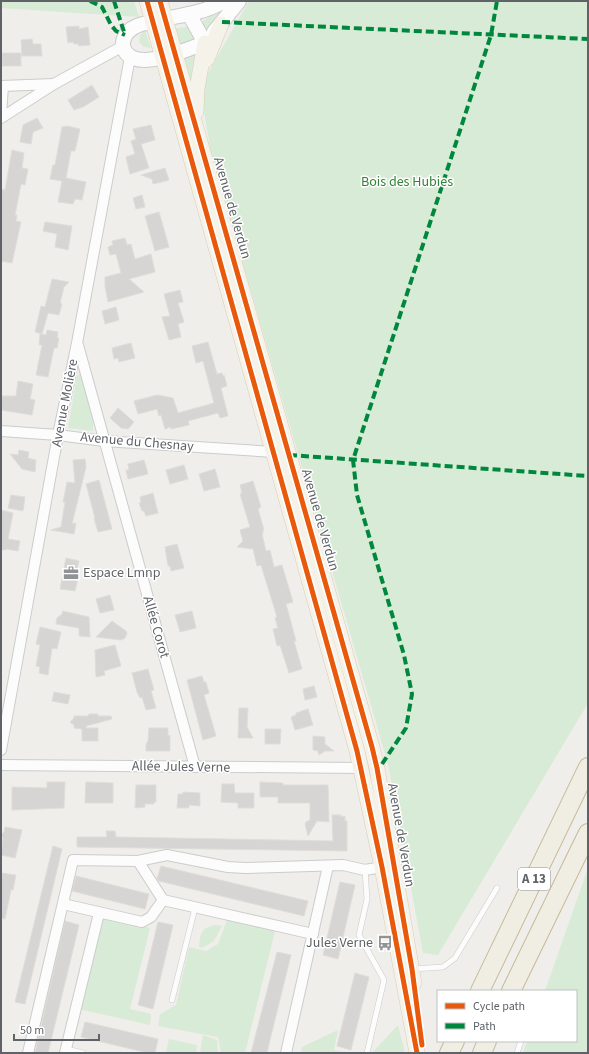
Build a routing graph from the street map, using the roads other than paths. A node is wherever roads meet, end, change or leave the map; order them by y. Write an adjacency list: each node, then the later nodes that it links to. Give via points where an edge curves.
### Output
1 (147, 1): 6 (main road, Avenue de Verdun)
2 (160, 1): 6 (main road, Avenue de Verdun)
3 (226, 1): 5 (main road)
4 (239, 1): 7 (main road)
5 (190, 14): 6 (main road); 8 (main road)
6 (159, 20): 9 (main road, via 130,30 123,41); 10 (main road, Avenue de Verdun)
7 (221, 24): 8 (main road); 11 (main road)
8 (205, 43): 10 (main road); 11 (main road)
9 (127, 51): 10 (main road, via 138,61); 12 (street); 17 (street, Avenue Molière)
10 (169, 55): 16 (main road, Avenue de Verdun); 21 (main road, Avenue de Verdun)
11 (199, 78): 16 (main road)
12 (54, 84): 13 (street); 15 (street)
13 (2, 86): 14 (street)
14 (1, 115)
15 (1, 118)
16 (196, 125): 38 (main road, Avenue de Verdun, via 372,747)
17 (77, 343): 19 (street, Avenue Molière); 20 (street, Allée Corot)
18 (1, 431): 19 (street, Avenue du Chesnay)
19 (58, 435): 20 (street, Avenue du Chesnay); 22 (street, Avenue Molière)
20 (104, 441): 21 (street, Avenue du Chesnay); 24 (street, Allée Corot)
21 (274, 452): 26 (main road, Avenue de Verdun)
22 (1, 750)
23 (1, 765): 24 (street, Allée Jules Verne)
24 (195, 767): 26 (street, Allée Jules Verne)
25 (588, 767): 39 (highway, A 13)
26 (361, 768): 30 (main road, Avenue de Verdun)
27 (588, 833): 40 (highway, A 13)
28 (138, 861): 29 (street, via 168,855 245,868); 33 (street); 34 (street, via 73,860)
29 (328, 866): 31 (street, via 343,865); 37 (street)
30 (382, 867): 31 (street); 50 (main road, Avenue de Verdun)
31 (365, 870): 49 (lane, via 367,899 359,935 384,980)
32 (497, 888): 38 (lane, via 455,958 443,967)
33 (163, 900): 35 (street); 36 (street, via 151,916 142,922)
34 (63, 904): 36 (street); 46 (street)
35 (195, 908): 37 (street); 41 (lane)
36 (99, 913): 45 (street)
37 (313, 934): 48 (street)
38 (412, 969): 51 (main road, Avenue de Verdun)
39 (480, 990)
40 (511, 990)
41 (172, 1000)
42 (454, 1042): 52 (highway)
43 (487, 1042): 53 (highway)
44 (521, 1042): 54 (lane)
45 (65, 1051): 47 (lane)
46 (28, 1053)
47 (83, 1053)
48 (286, 1053)
49 (367, 1053)
50 (417, 1053)
51 (423, 1053)
52 (449, 1053)
53 (482, 1053)
54 (517, 1053)

